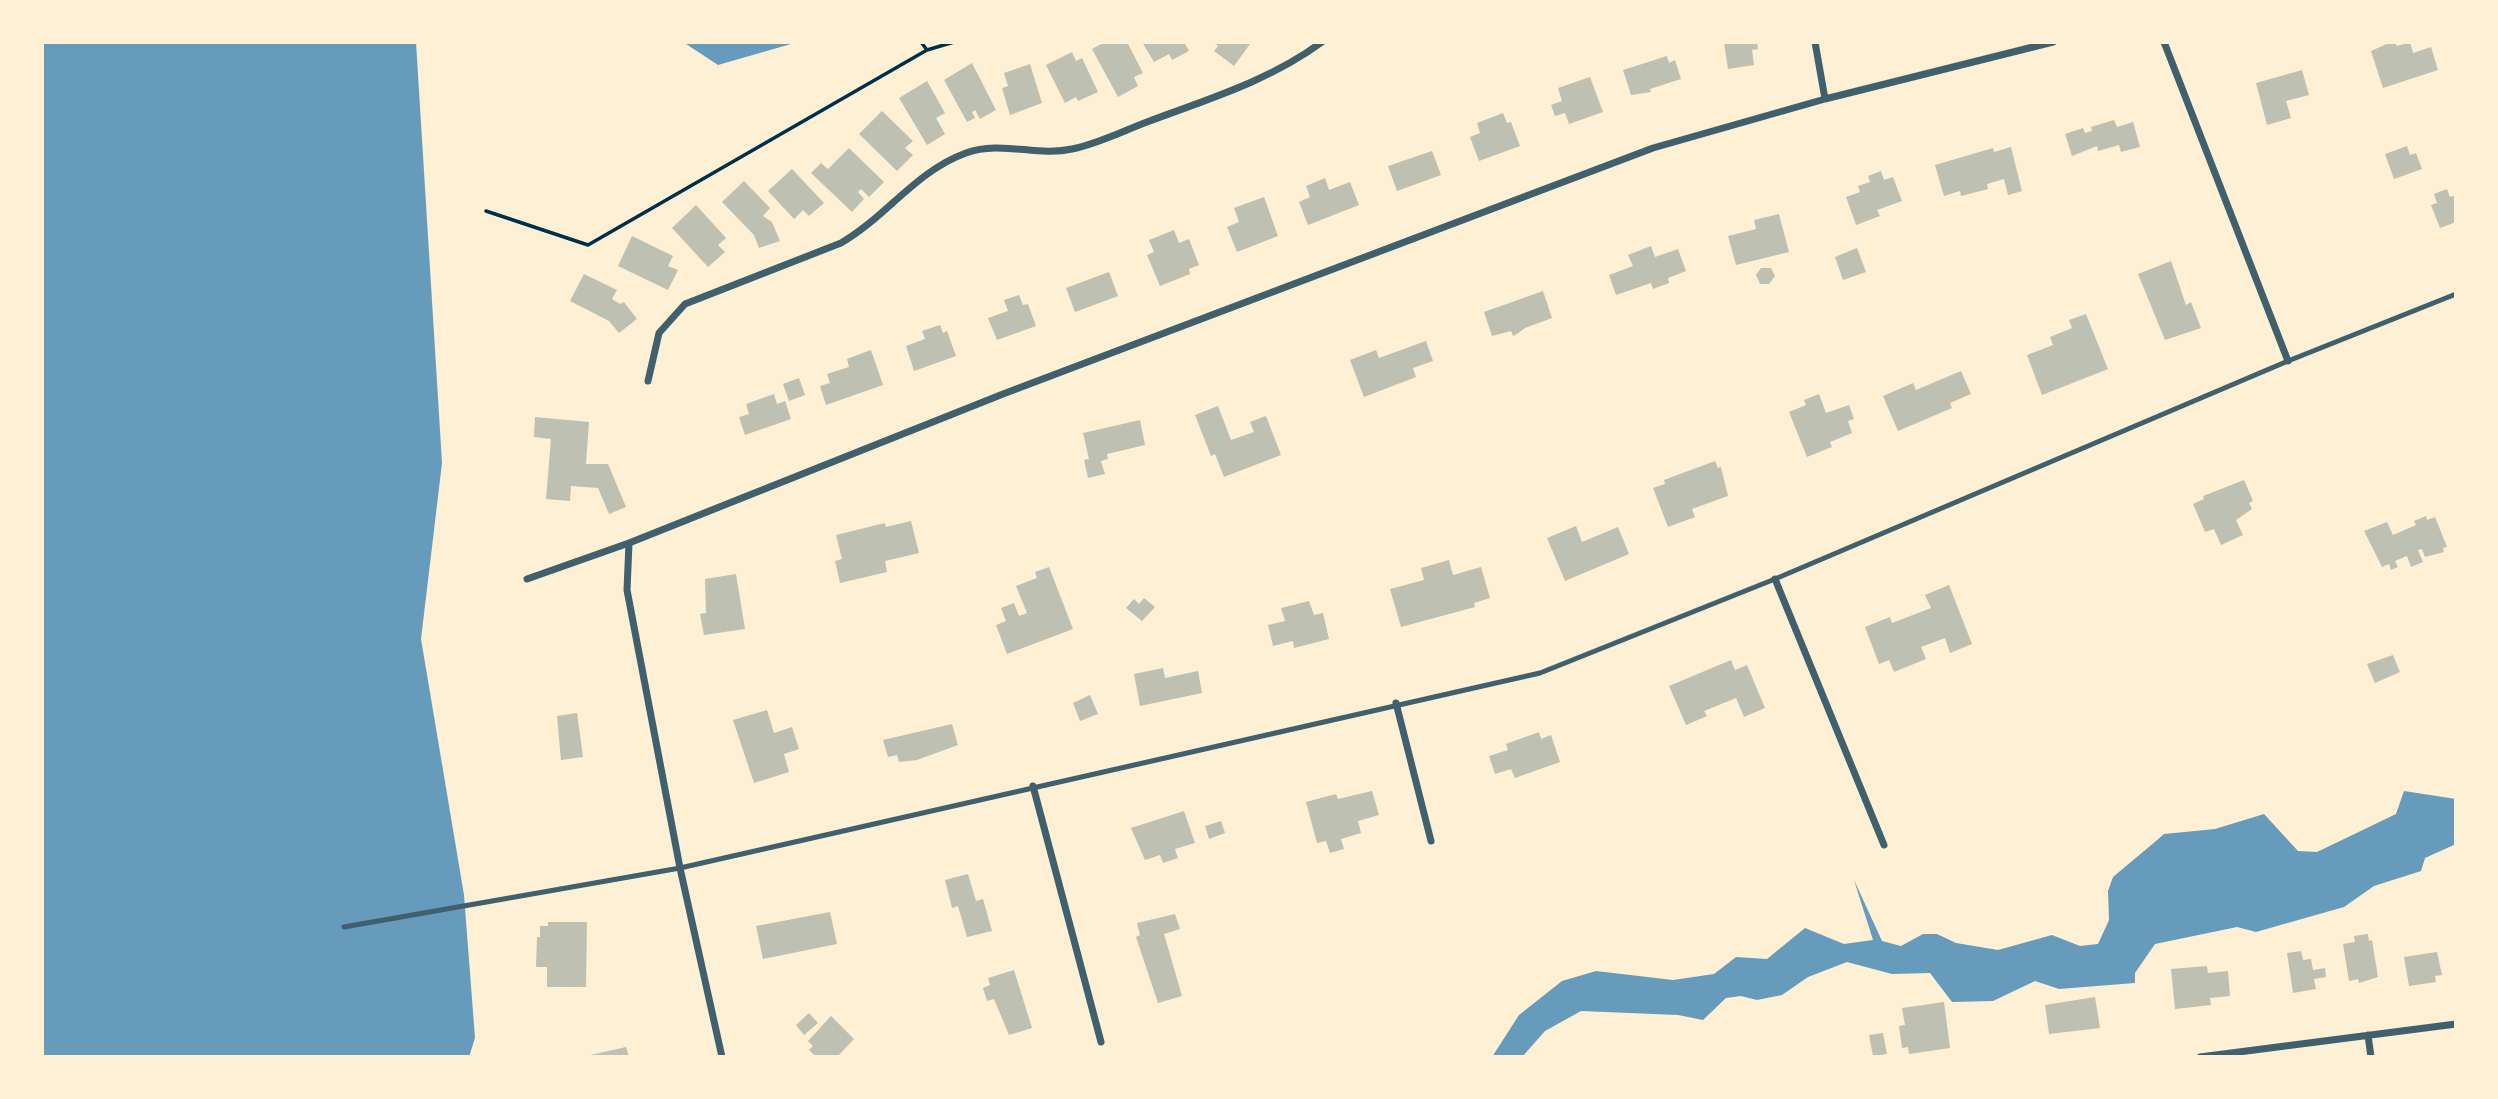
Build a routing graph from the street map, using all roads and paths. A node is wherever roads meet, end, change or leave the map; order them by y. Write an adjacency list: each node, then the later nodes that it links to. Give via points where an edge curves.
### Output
1 (921, 42): 7 (path)
2 (954, 42): 7 (path)
3 (1322, 42): 12 (street, via 1273,74 1072,149 995,147 967,152 911,186 864,230 841,243 685,304 659,333)
4 (1815, 42): 8 (street)
5 (2053, 42): 8 (street)
6 (2164, 42): 11 (street)
7 (927, 50): 9 (path, via 588,245)
8 (1825, 99): 13 (street, via 1653,148 1003,394)
9 (486, 211)
10 (2456, 294): 11 (lane)
11 (2288, 361): 15 (lane)
12 (648, 381)
13 (629, 543): 14 (street); 20 (street, via 628,590)
14 (527, 579)
15 (1775, 579): 16 (lane, via 1540,673); 19 (street)
16 (1396, 703): 17 (lane); 18 (street)
17 (1032, 786): 20 (lane); 24 (street)
18 (1431, 841)
19 (1884, 845)
20 (680, 868): 21 (lane); 25 (street)
21 (344, 927)
22 (2456, 1024): 23 (street)
23 (2368, 1035): 26 (street); 27 (street)
24 (1101, 1042)
25 (722, 1057)
26 (2200, 1057)
27 (2371, 1057)

